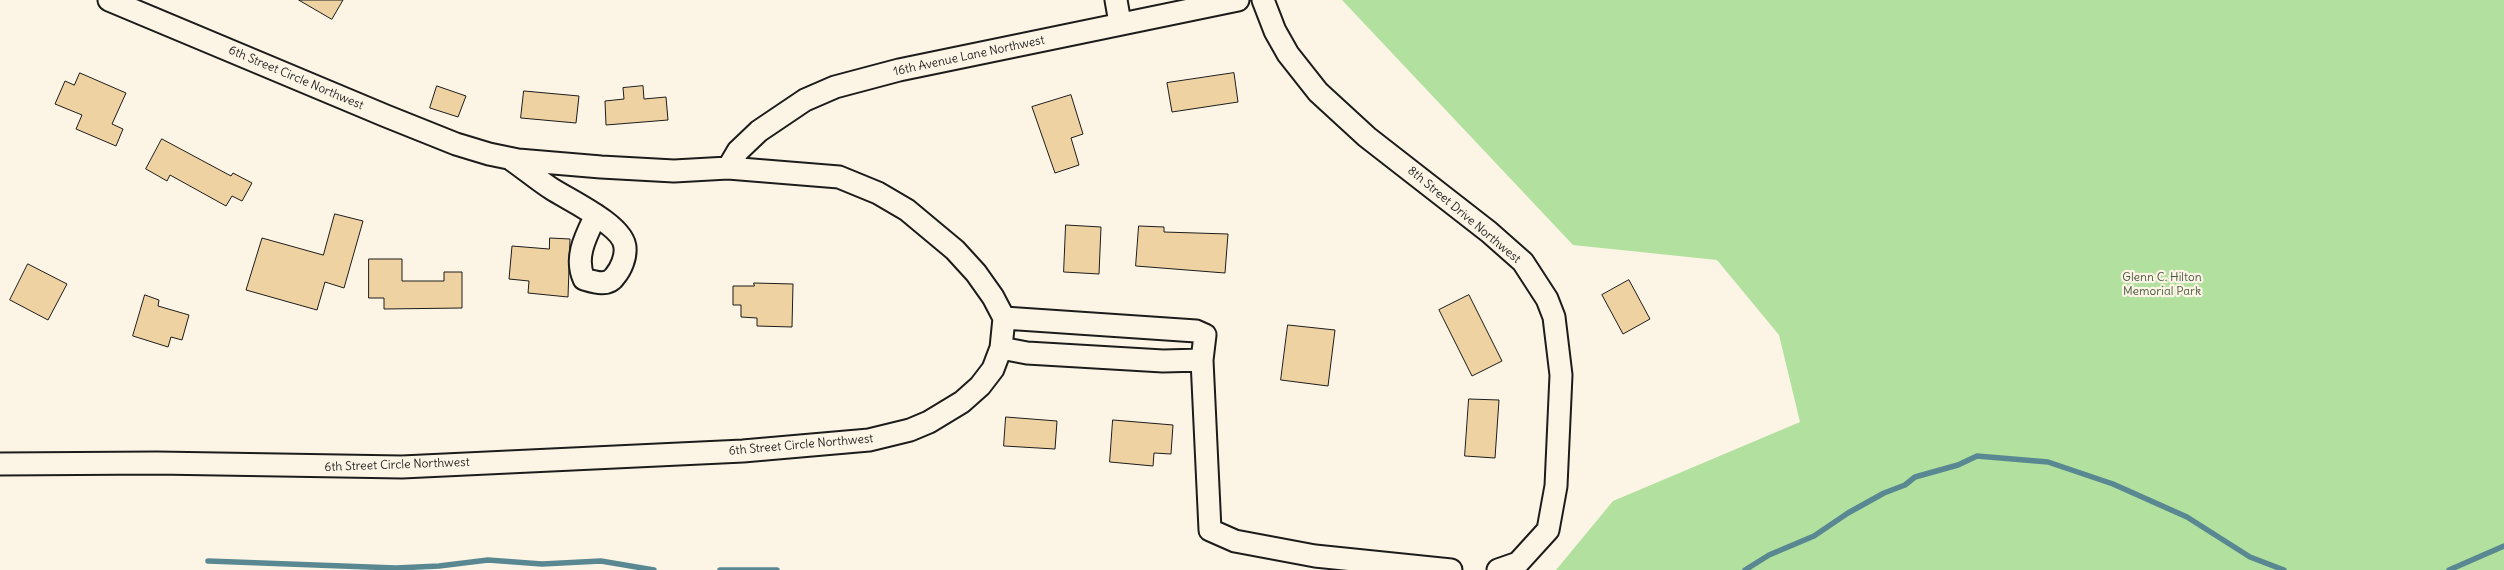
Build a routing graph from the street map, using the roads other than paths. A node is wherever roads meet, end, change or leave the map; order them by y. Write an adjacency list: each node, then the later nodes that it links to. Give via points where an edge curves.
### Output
1 (109, 0): 6 (street, 6th Street Circle Northwest, via 456,144)
2 (1116, 0): 5 (street)
3 (1238, 0): 5 (street, 16th Avenue Lane Northwest)
4 (1263, 0): 14 (street, 8th Street Drive Northwest, via 1288,54 1318,92 1367,137 1523,262 1547,299 1554,317 1561,375 1556,486 1548,530 1518,563)
5 (1120, 23): 7 (street, 16th Avenue Lane Northwest, via 899,70 835,87 805,100 759,131 738,150)
6 (509, 158): 7 (street, 6th Street Circle Northwest, via 674,171); 8 (street)
7 (728, 168): 9 (street, 6th Street Circle Northwest, via 839,176 878,194 907,210 955,250 976,272)
8 (596, 215)
9 (1004, 318): 10 (street, 6th Street Circle Northwest); 11 (street, via 1196,331 1205,335)
10 (1001, 348): 11 (street, via 1163,361); 12 (street, 6th Street Circle Northwest, via 994,369 962,402 910,430 869,440 743,451 402,467)
11 (1202, 360): 13 (street, via 1210,530 1235,541 1315,556)
12 (0, 464)
13 (1451, 570)
14 (1498, 570)

